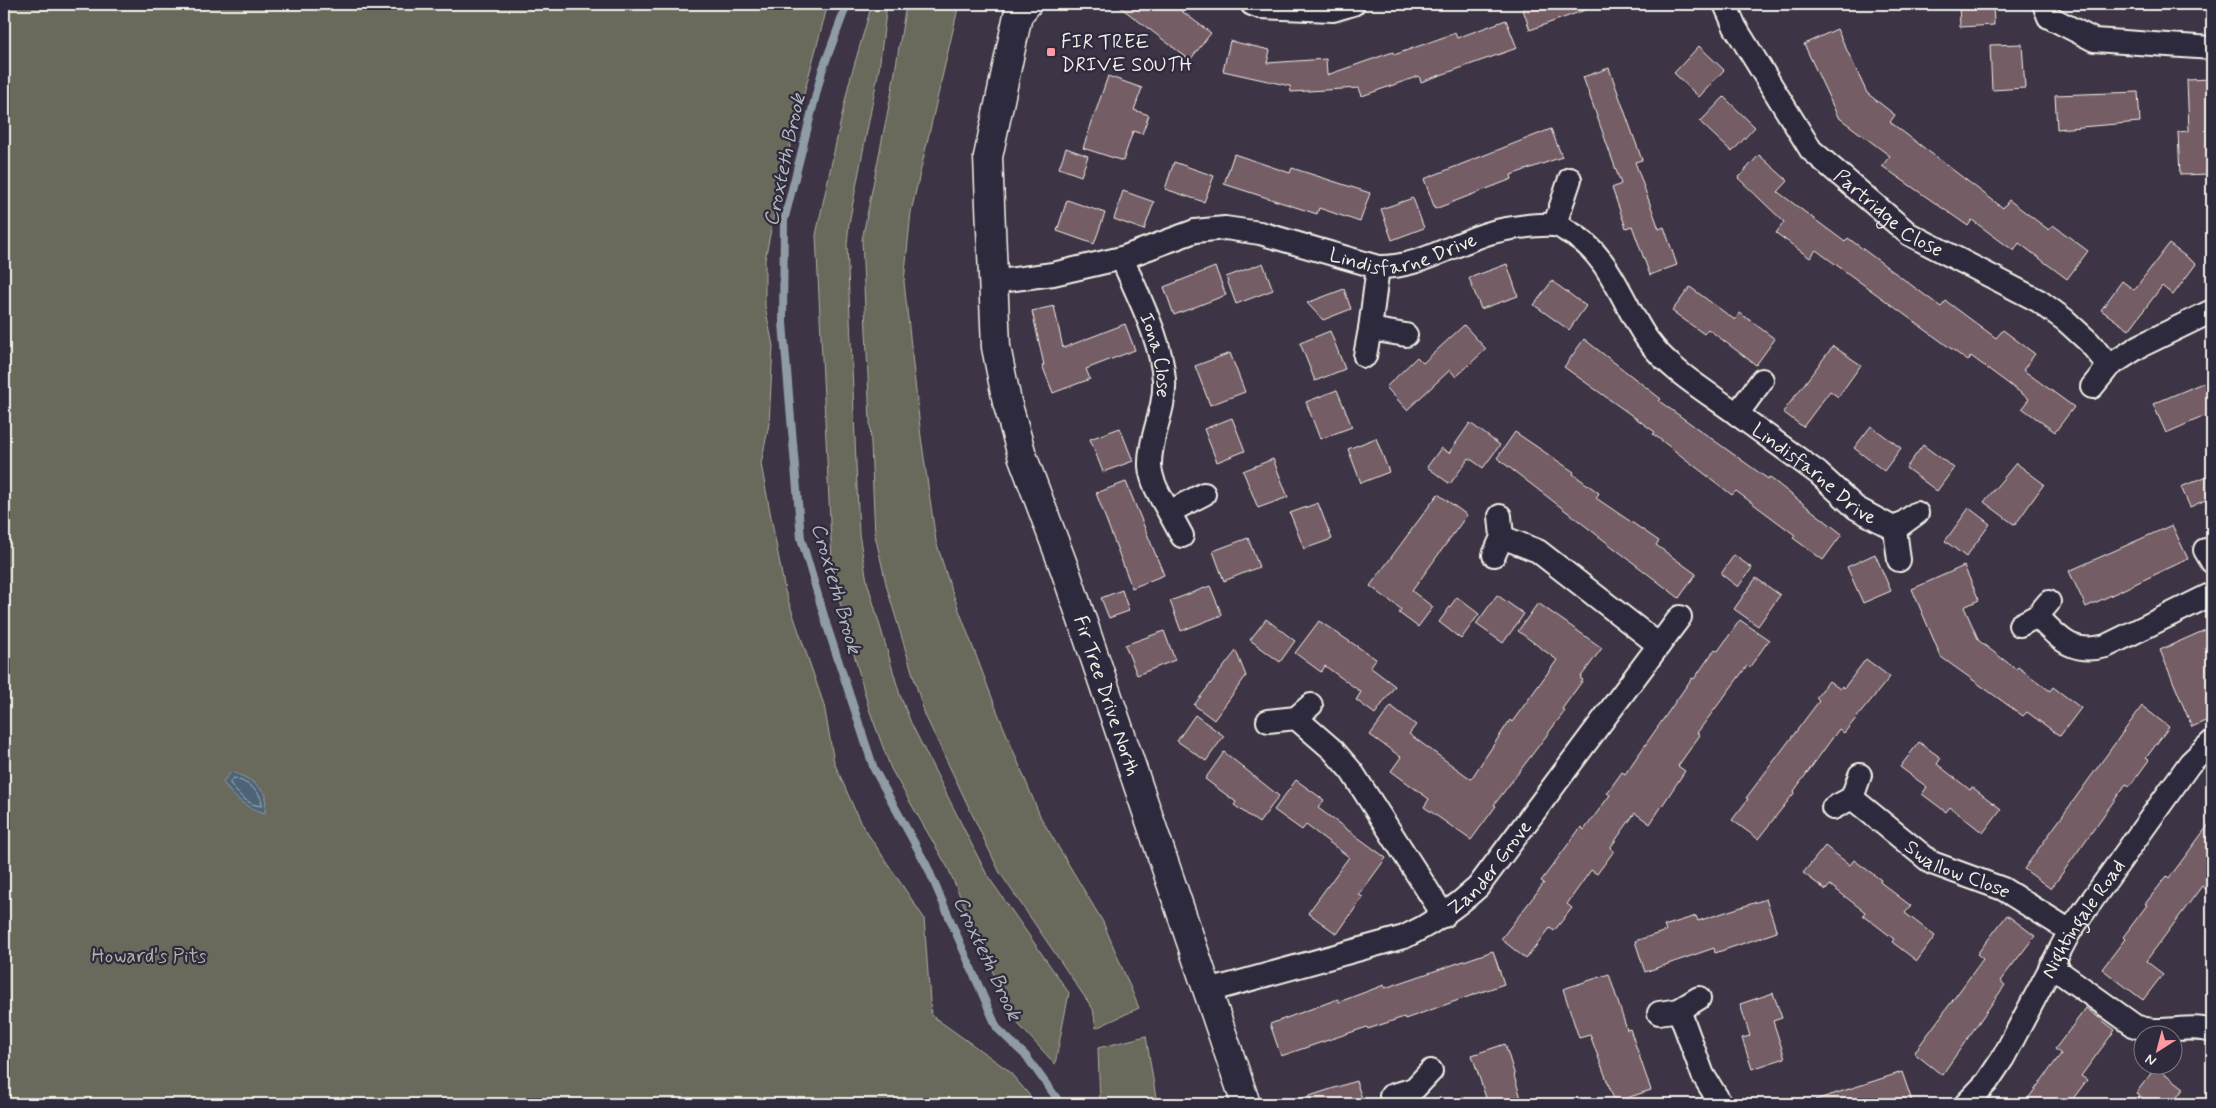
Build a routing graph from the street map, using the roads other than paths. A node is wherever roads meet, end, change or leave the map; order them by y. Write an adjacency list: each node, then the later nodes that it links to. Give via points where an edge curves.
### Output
1 (1027, 4): 11 (street, via 1018,14 988,157)
2 (1252, 4): 3 (street, via 1333,10)
3 (1353, 4)
4 (1725, 4): 16 (street, Partridge Close, via 1735,26 1811,150 1909,234 2039,301 2065,320)
5 (2044, 4): 6 (street, via 2049,17 2094,40)
6 (2212, 48)
7 (1570, 179): 8 (street)
8 (1555, 224): 10 (street, Lindisfarne Drive, via 1493,232 1410,264); 19 (street, Lindisfarne Drive, via 1588,246 1602,263 1646,338 1660,354)
9 (1122, 258): 10 (street, Lindisfarne Drive, via 1195,231 1225,228 1260,233); 11 (street, Lindisfarne Drive, via 1053,274); 21 (street, Iona Close, via 1162,361 1163,403 1150,466)
10 (1378, 266): 13 (street)
11 (992, 282): 37 (street, Fir Tree Drive North, via 996,348 1022,455 1065,570)
12 (2212, 311): 16 (street, via 2140,346)
13 (1370, 329): 14 (street); 15 (street)
14 (1406, 335)
15 (1366, 356)
16 (2109, 366): 18 (street)
17 (1762, 380): 19 (street, Lindisfarne Drive)
18 (2092, 387)
19 (1737, 414): 23 (street, Lindisfarne Drive, via 1818,473 1856,508)
20 (1204, 494): 21 (street)
21 (1169, 512): 24 (street, Iona Close)
22 (1917, 512): 23 (street, Lindisfarne Drive)
23 (1895, 529): 26 (street, Lindisfarne Drive)
24 (1182, 536)
25 (1499, 536): 30 (street, via 1538,551)
26 (1899, 560)
27 (2212, 594): 28 (street, via 2106,646 2091,650 2078,649 2066,643)
28 (2036, 614)
29 (1680, 617): 30 (street, Zander Grove)
30 (1659, 645): 34 (street, Zander Grove, via 1478,887)
31 (1268, 721): 34 (street, via 1304,711 1352,772)
32 (2212, 742): 35 (street, Nightingale Road, via 2190,764)
33 (1860, 775): 35 (street, Swallow Close, via 1843,803 1932,863 2002,889)
34 (1444, 916): 37 (street, Zander Grove, via 1404,938)
35 (2070, 931): 36 (street, Nightingale Road)
36 (2051, 966): 39 (street, via 2135,1026 2145,1030 2199,1028); 45 (street, Nightingale Road, via 2003,1058 1987,1082)
37 (1208, 991): 43 (street, Fir Tree Drive North)
38 (1699, 998): 44 (street, via 1669,1012)
39 (2212, 1031)
40 (1431, 1071): 42 (street)
41 (1391, 1096): 42 (street)
42 (1418, 1097)
43 (1246, 1104)
44 (1721, 1104)
45 (1966, 1104)

